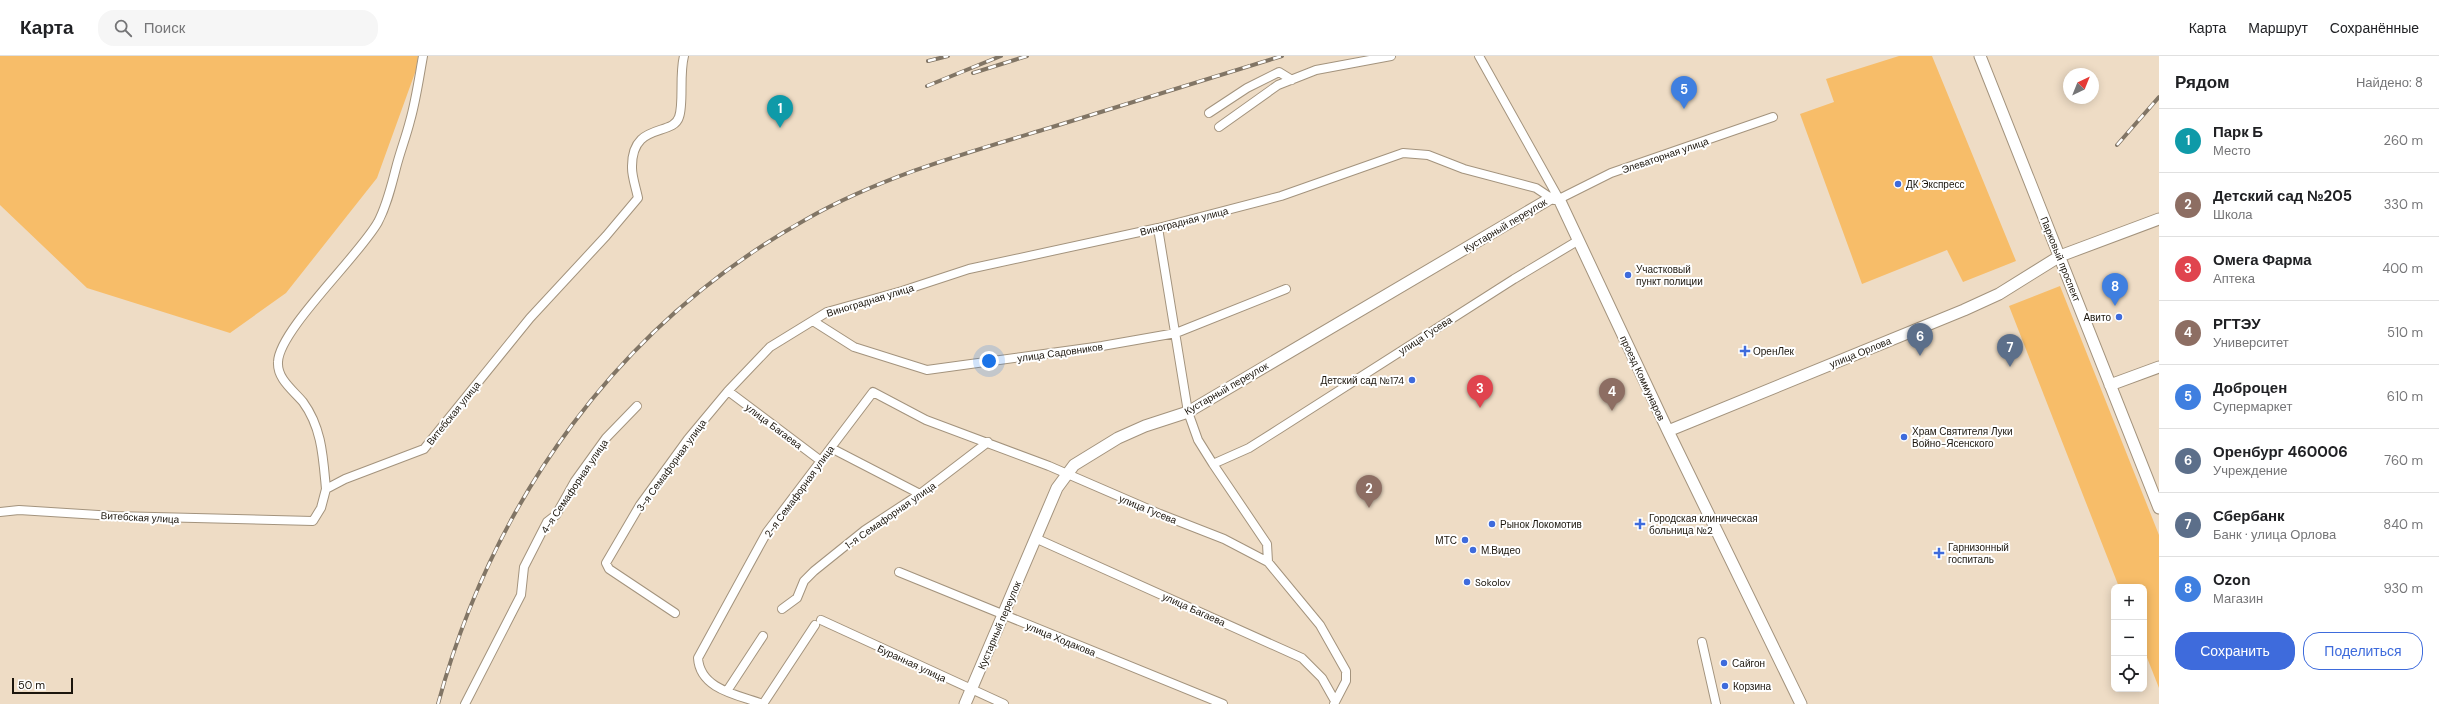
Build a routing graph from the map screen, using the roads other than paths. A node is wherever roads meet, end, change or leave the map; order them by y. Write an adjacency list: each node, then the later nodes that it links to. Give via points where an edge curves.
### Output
1 (423, 56): 30 (street, via 410,120 388,200 378,223 292,330 282,347 278,362 280,376 316,423 321,439)
2 (684, 56): 30 (street, Витебская улица, via 679,117 674,124 641,138 633,154 631,169 638,198 629,209 530,318 424,449 345,479)
3 (1391, 56): 6 (street, via 1316,70)
4 (1479, 56): 10 (street, проезд Коммунаров)
5 (1980, 56): 14 (street, Парковый проспект)
6 (1292, 80): 7 (street, via 1280,72 1247,88); 9 (street, via 1278,85)
7 (1209, 113)
8 (1773, 117): 10 (street, Элеваторная улица, via 1611,173)
9 (1219, 127)
10 (1555, 198): 12 (street, Виноградная улица, via 1536,188 1464,169 1428,155 1403,153 1280,196); 13 (street, проезд Коммунаров); 23 (street, Кустарный переулок)
11 (2159, 219): 14 (street, улица Орлова)
12 (1158, 228): 16 (street, Виноградная улица, via 969,269 827,312); 17 (street)
13 (1579, 240): 24 (street, проезд Коммунаров); 28 (street, улица Гусева, via 1249,448)
14 (2060, 256): 19 (street, Парковый проспект); 24 (street, улица Орлова, via 1977,305)
15 (1286, 289): 17 (street, улица Садовников)
16 (813, 321): 17 (street, улица Садовников, via 854,347 927,370); 20 (street, 3-я Семафорная улица, via 770,347)
17 (1176, 333): 23 (street)
18 (2159, 367): 19 (street)
19 (2110, 385): 32 (street, Парковый проспект)
20 (728, 391): 27 (street, улица Багаева); 38 (street, 3-я Семафорная улица, via 688,439 640,505 606,563 609,569)
21 (873, 392): 25 (street, улица Гусева, via 926,420); 26 (street, 2-я Семафорная улица)
22 (637, 406): 46 (street, 4-я Семафорная улица, via 606,438 575,481 556,515 547,522 524,567 521,594)
23 (1188, 412): 28 (street, via 1198,440); 29 (street, Кустарный переулок, via 1118,438 1074,465)
24 (1668, 431): 52 (street, проезд Коммунаров)
25 (988, 442): 29 (street, улица Гусева); 31 (street, 1-я Семафорная улица)
26 (830, 448): 27 (street, 2-я Семафорная улица); 31 (street)
27 (820, 461): 43 (street, 2-я Семафорная улица, via 767,532 698,658 704,677 710,683)
28 (1213, 464): 35 (street, via 1267,544)
29 (1067, 473): 34 (street, Кустарный переулок, via 1057,488); 35 (street, улица Гусева, via 1224,539)
30 (326, 489): 33 (street, Витебская улица, via 321,508 313,521 122,517 19,510)
31 (920, 494): 37 (street, 1-я Семафорная улица, via 865,530 814,571 804,581 798,598)
32 (2159, 508)
33 (0, 512)
34 (1036, 538): 39 (street, Кустарный переулок); 45 (street, улица Багаева, via 1302,658 1322,678)
35 (1268, 562): 45 (street, улица Гусева, via 1320,625 1346,671 1346,681)
36 (899, 572): 39 (street, улица Ходакова)
37 (782, 609)
38 (675, 613)
39 (1003, 616): 42 (street, Кустарный переулок); 50 (street, улица Ходакова)
40 (763, 636): 43 (street)
41 (1702, 642): 51 (street)
42 (971, 690): 47 (street, Буранная улица, via 818,622); 48 (street, Кустарный переулок); 49 (street, Буранная улица)
43 (727, 691): 44 (street)
44 (742, 701): 47 (street)
45 (1334, 702)
46 (465, 704)
47 (763, 704)
48 (965, 704)
49 (1004, 704)
50 (1223, 704)
51 (1716, 704)
52 (1801, 704)

